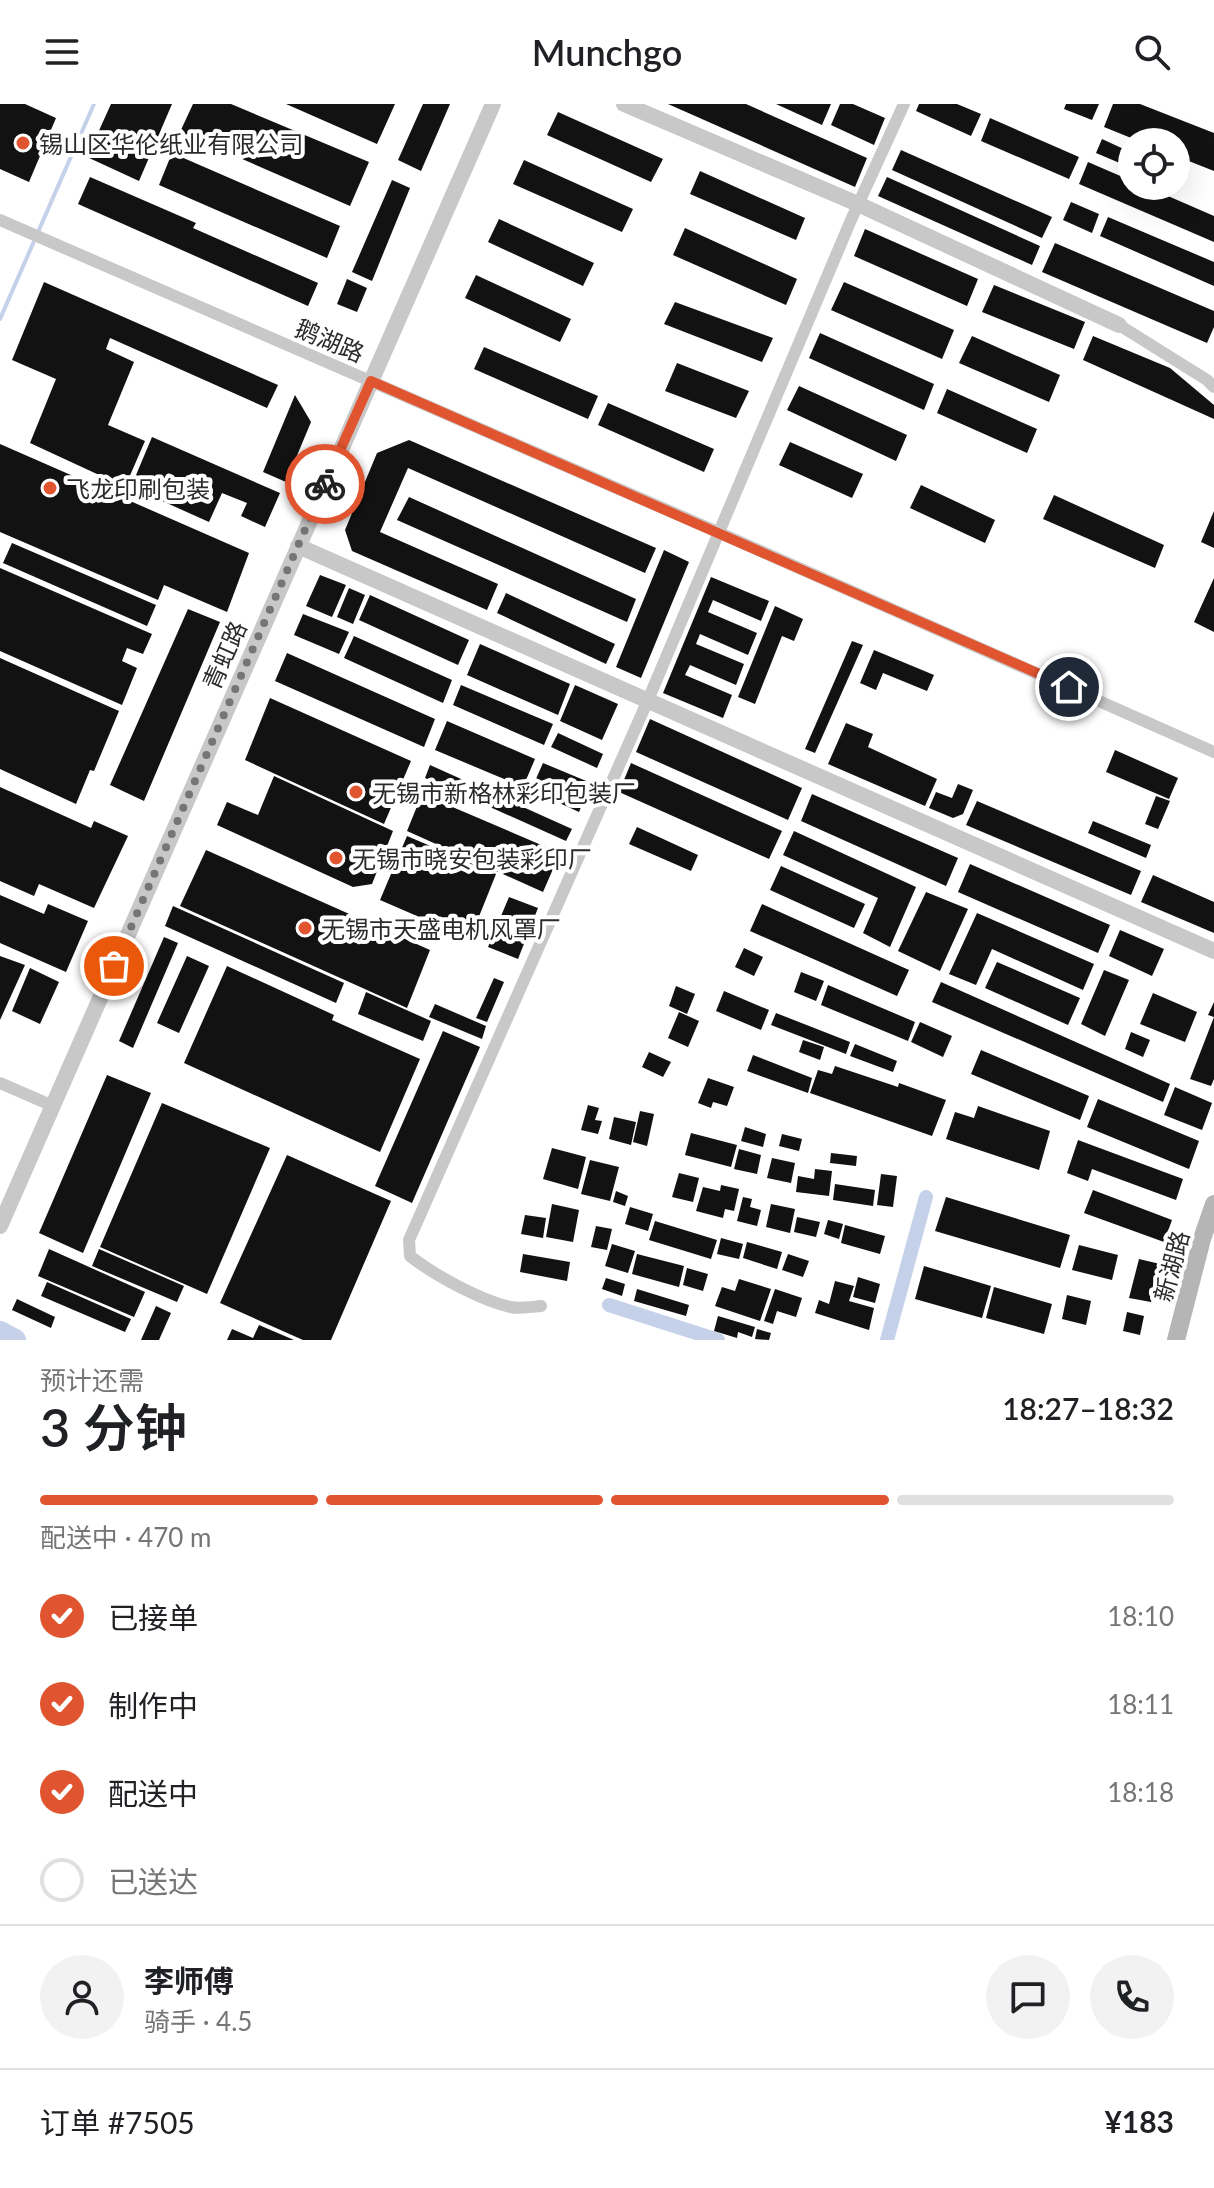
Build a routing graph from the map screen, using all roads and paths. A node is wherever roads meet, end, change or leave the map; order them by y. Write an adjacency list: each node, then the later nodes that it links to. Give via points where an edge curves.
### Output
1 (493, 104): 7 (street, 青虹路)
2 (624, 104): 4 (street)
3 (904, 104): 4 (street)
4 (858, 204): 6 (street); 9 (street)
5 (0, 220): 7 (street, 鹅湖路)
6 (1119, 325): 8 (street)
7 (371, 381): 9 (street, 鹅湖路); 10 (street, 青虹路)
8 (1214, 387)
9 (720, 533): 11 (street); 12 (street, 鹅湖路)
10 (298, 546): 11 (street); 15 (street, 青虹路)
11 (648, 700): 13 (street); 18 (street, via 409,1240 410,1256 473,1294 513,1307)
12 (1214, 752)
13 (1214, 951)
14 (0, 1083): 15 (street)
15 (53, 1106): 17 (street, 青虹路)
16 (1214, 1204): 19 (main road, 新湖路)
17 (0, 1226)
18 (541, 1306)
19 (1176, 1340)

